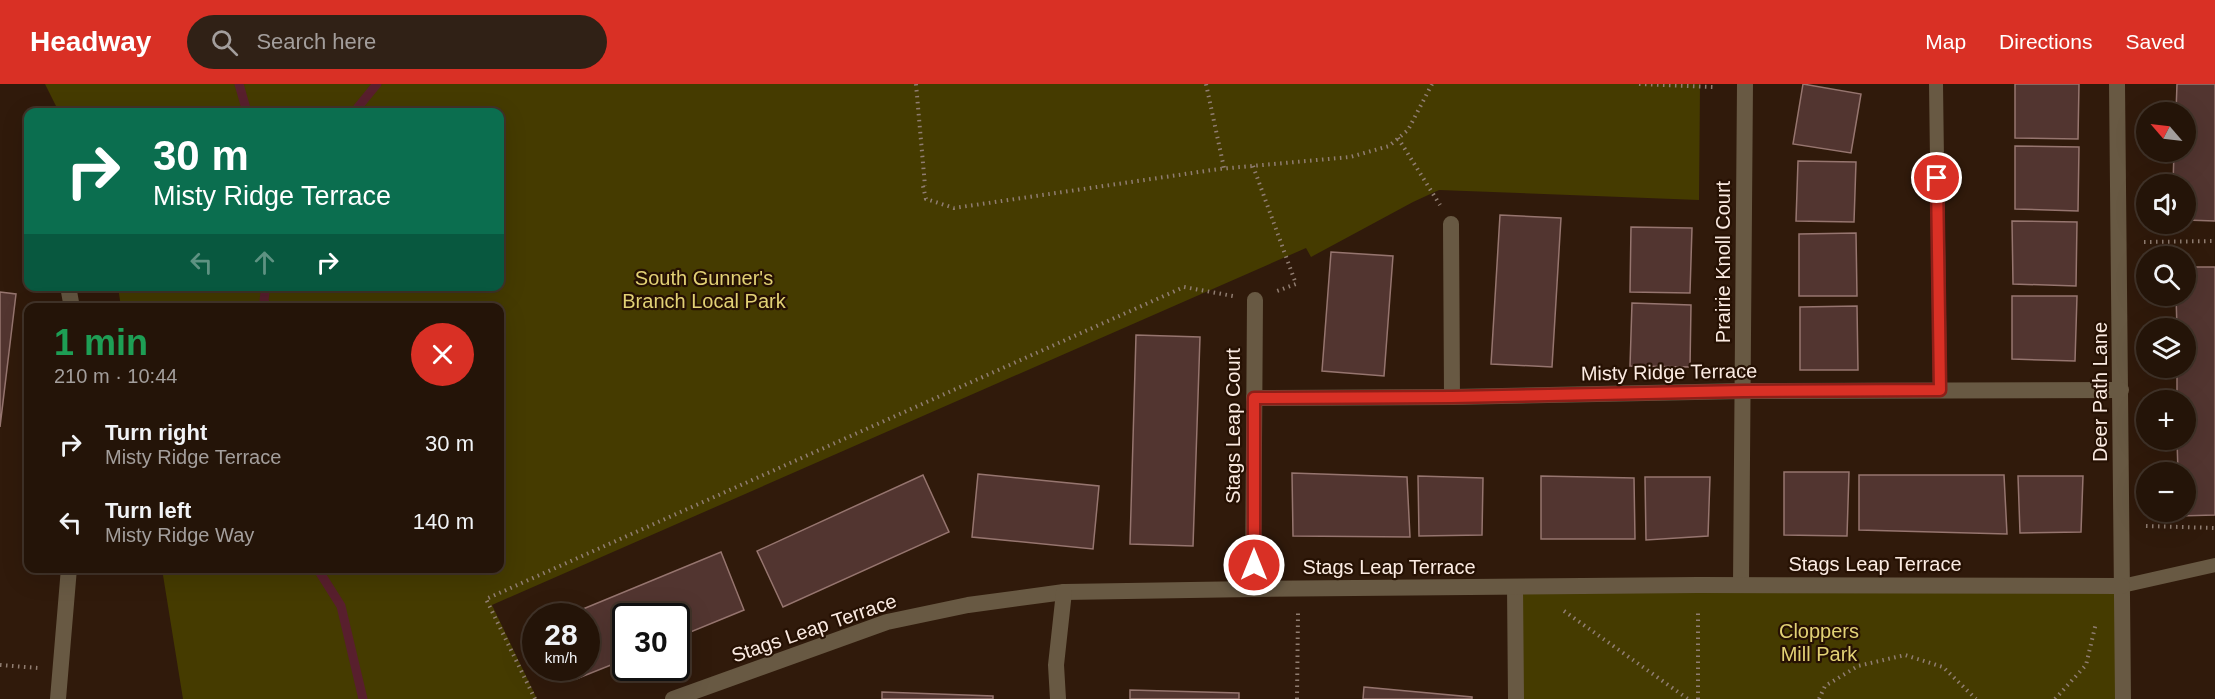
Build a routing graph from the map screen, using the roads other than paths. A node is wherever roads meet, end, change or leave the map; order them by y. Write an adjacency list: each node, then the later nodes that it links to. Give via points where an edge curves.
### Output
1 (1746, 84): 8 (street, Prairie Knoll Court)
2 (1936, 84): 6 (lane)
3 (2116, 84): 7 (street, Deer Path Lane)
4 (1451, 224): 9 (street)
5 (1256, 300): 10 (street, Stags Leap Court)
6 (1940, 390): 7 (street, Misty Ridge Terrace); 8 (street, Misty Ridge Terrace)
7 (2121, 390): 14 (street, Deer Path Lane)
8 (1744, 391): 9 (street, Misty Ridge Terrace); 13 (street, Prairie Knoll Court)
9 (1452, 397): 10 (street, Misty Ridge Terrace)
10 (1254, 398): 16 (street, Stags Leap Court)
11 (2215, 565): 14 (lane)
12 (69, 573): 18 (street)
13 (1742, 585): 14 (street, Stags Leap Terrace); 15 (street, Stags Leap Terrace)
14 (2122, 586): 22 (street, Deer Path Lane)
15 (1522, 587): 16 (street, Stags Leap Terrace); 21 (street)
16 (1254, 589): 17 (street, Stags Leap Terrace)
17 (1065, 592): 19 (street, Stags Leap Terrace, via 968,605 887,622); 20 (street, via 1056,665)
18 (58, 699)
19 (673, 699)
20 (1058, 699)
21 (1516, 699)
22 (2123, 699)

